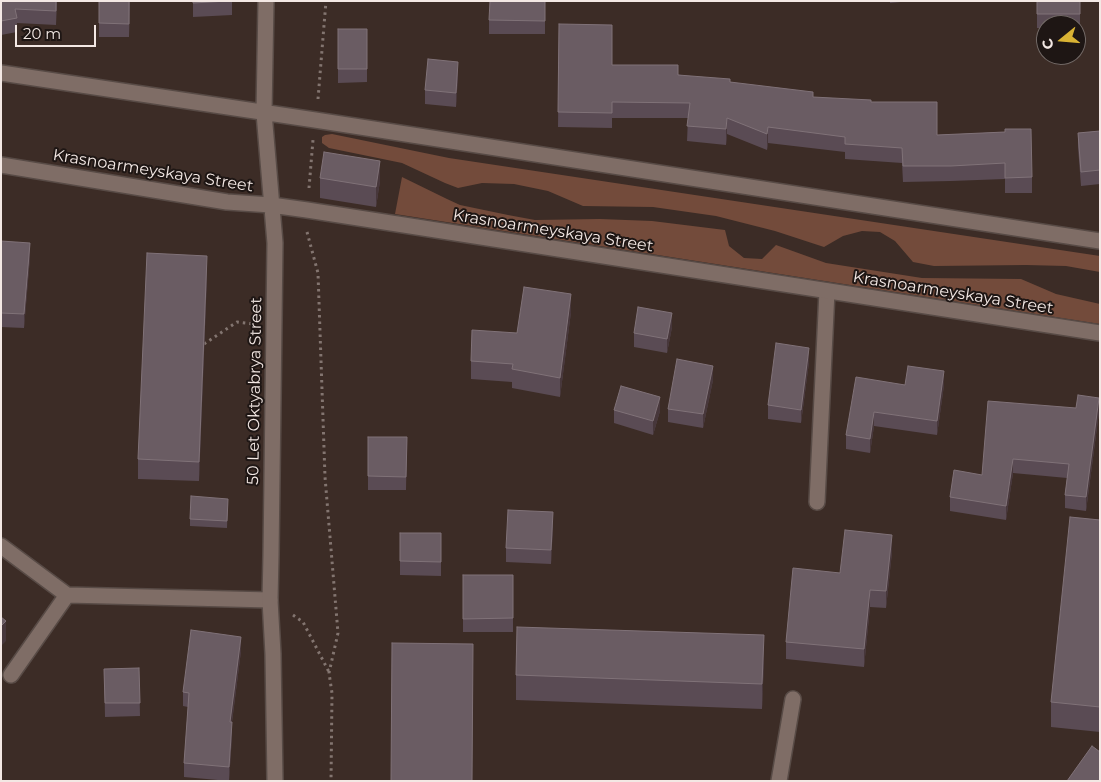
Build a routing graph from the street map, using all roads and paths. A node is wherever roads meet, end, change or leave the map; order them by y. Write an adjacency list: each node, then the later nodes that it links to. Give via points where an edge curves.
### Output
1 (266, 1): 4 (street, 50 Let Oktyabrya Street)
2 (326, 1): 5 (path)
3 (1, 73): 4 (street)
4 (264, 113): 5 (street); 7 (street, 50 Let Oktyabrya Street)
5 (315, 120): 8 (path); 9 (street)
6 (1, 165): 7 (street, Krasnoarmeyskaya Street, via 227,202)
7 (271, 206): 8 (street, Krasnoarmeyskaya Street); 11 (street, 50 Let Oktyabrya Street, via 275,243)
8 (306, 210): 10 (street, Krasnoarmeyskaya Street); 18 (path, via 307,231 318,273 325,477 338,633)
9 (1100, 241)
10 (827, 291): 12 (street, Krasnoarmeyskaya Street); 14 (street)
11 (274, 326): 13 (path, via 237,322); 17 (street, 50 Let Oktyabrya Street)
12 (1100, 333)
13 (204, 344)
14 (817, 502)
15 (1, 546): 16 (street)
16 (67, 595): 17 (street); 19 (street)
17 (270, 600): 18 (path, via 303,622); 21 (street, 50 Let Oktyabrya Street)
18 (329, 673): 22 (path, via 332,693)
19 (11, 675)
20 (792, 699): 23 (street)
21 (275, 781)
22 (331, 781)
23 (779, 781)

